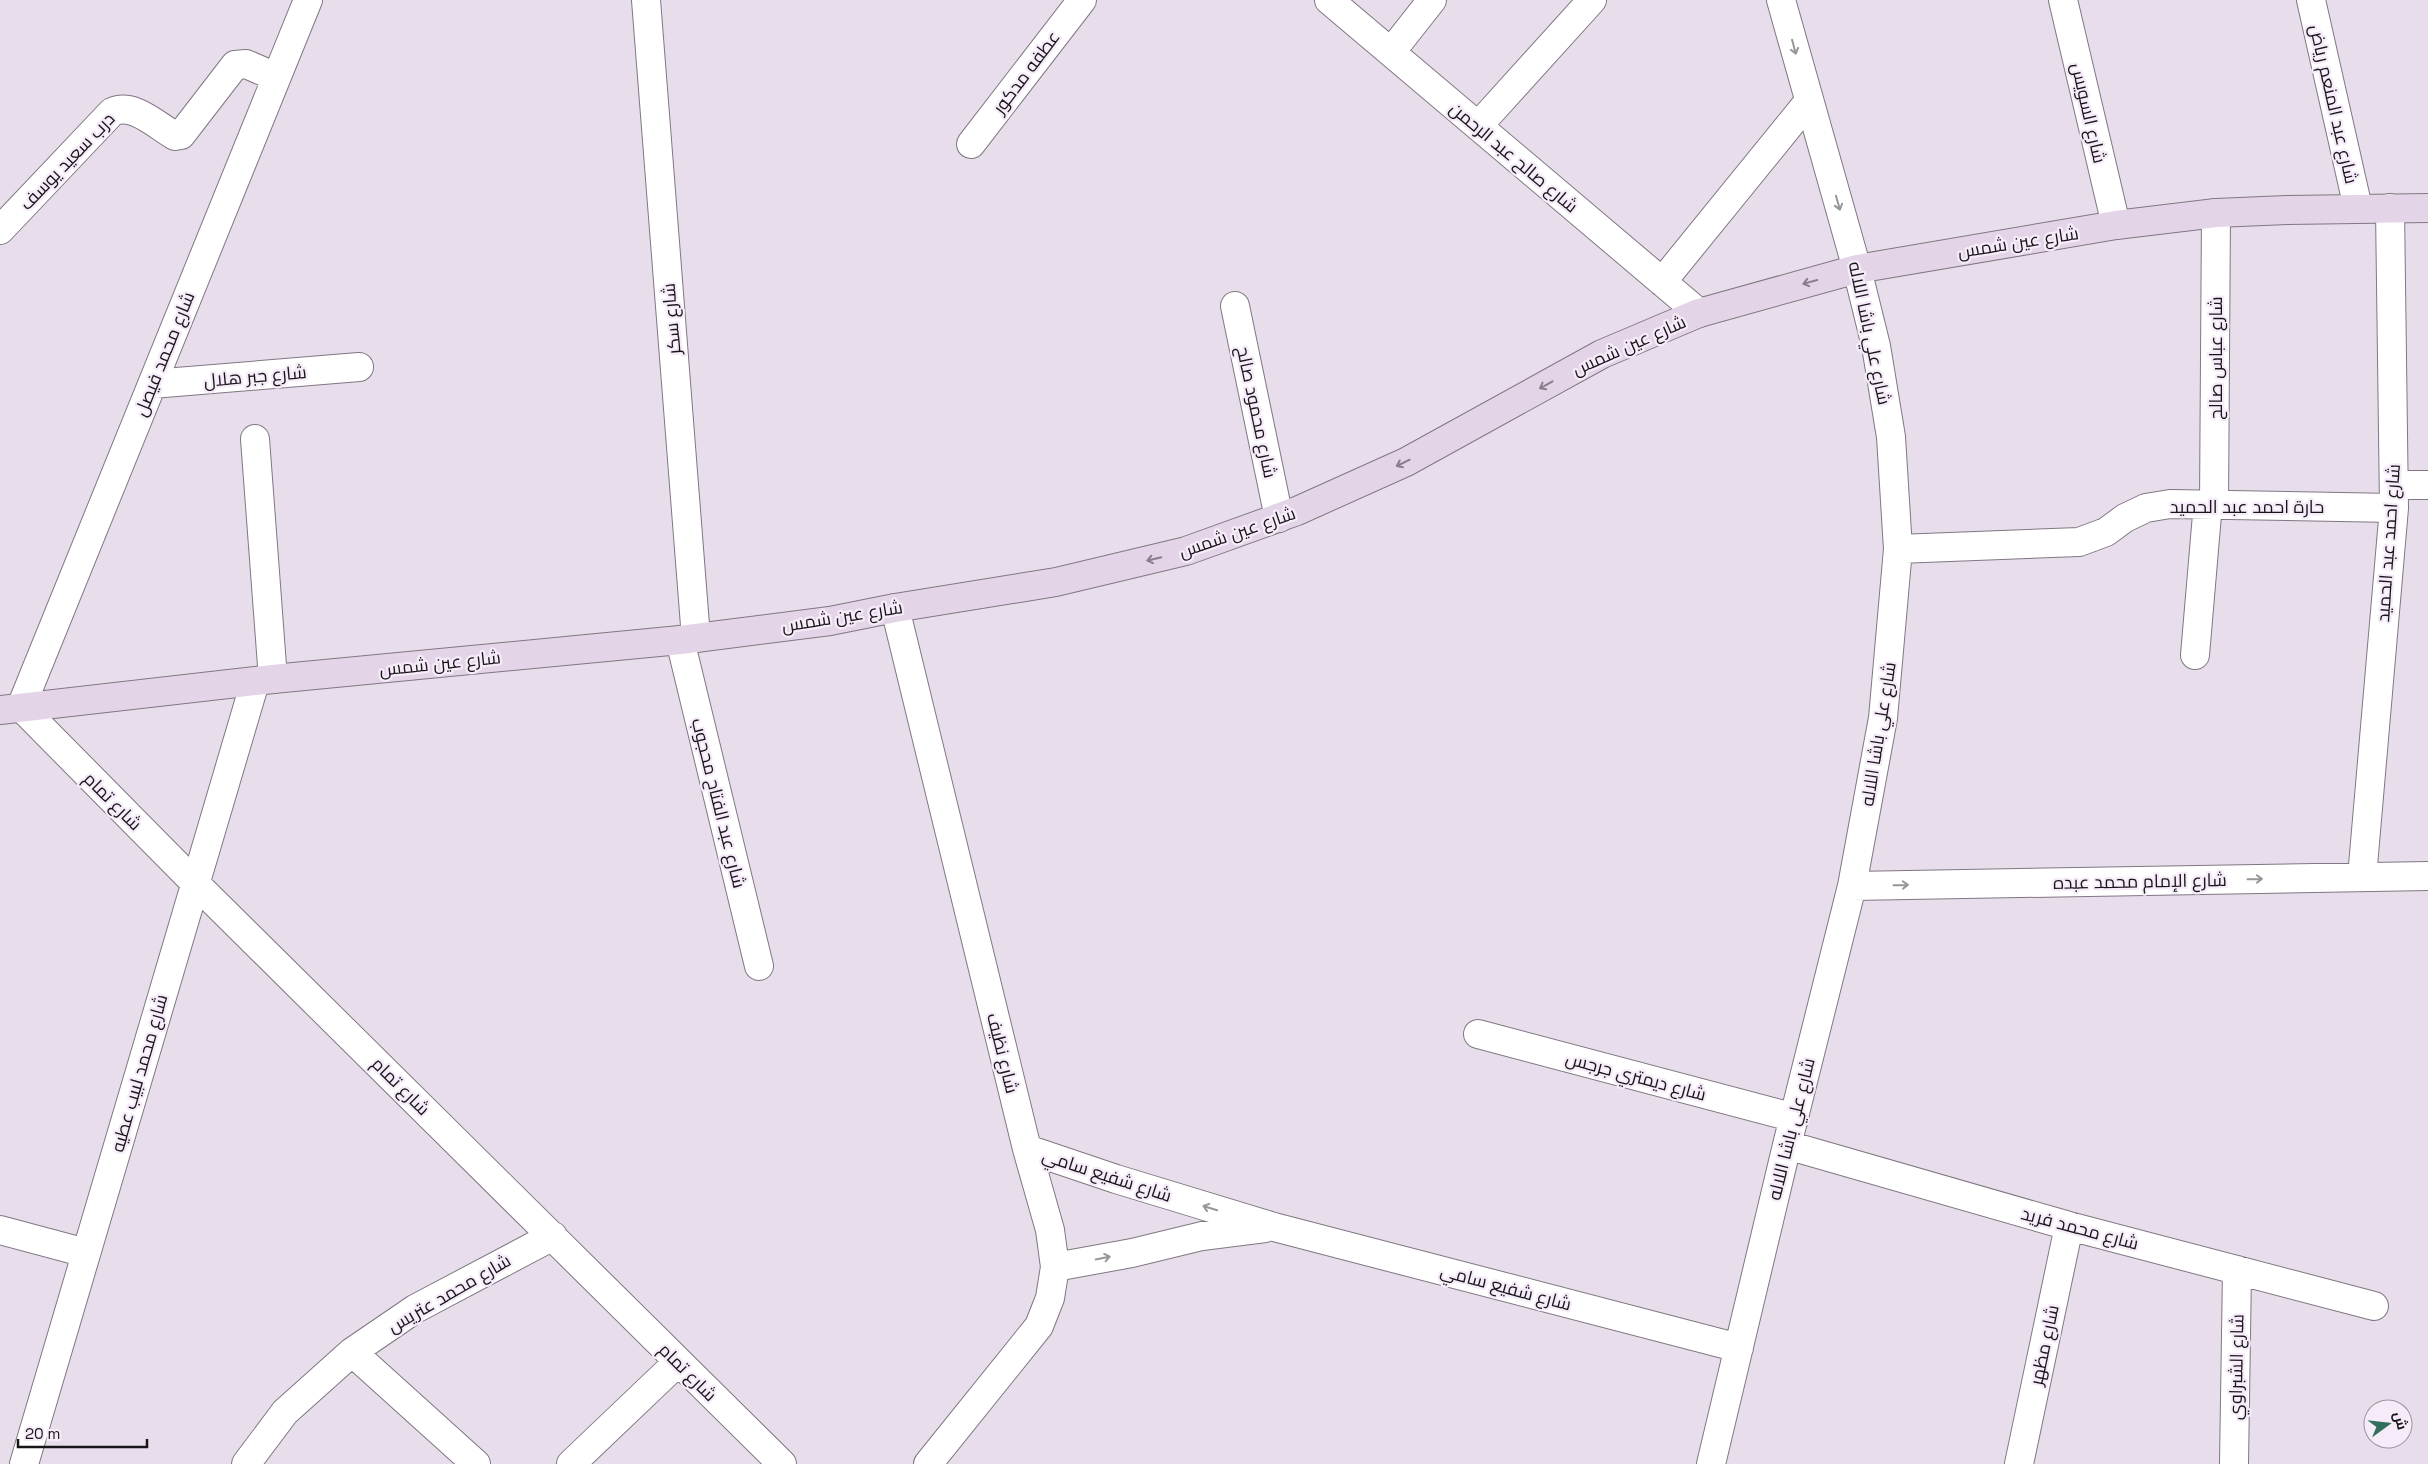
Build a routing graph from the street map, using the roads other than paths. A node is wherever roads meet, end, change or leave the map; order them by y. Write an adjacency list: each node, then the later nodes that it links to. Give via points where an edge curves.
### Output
1 (308, 0): 11 (street, شارع محمد فيصل)
2 (646, 0): 34 (street, شارع سكر)
3 (1082, 0): 14 (street, عطفه مدكور)
4 (1329, 0): 10 (street, شارع صالح عبد الرحمن)
5 (1432, 0): 10 (street)
6 (1592, 0): 13 (street)
7 (1781, 0): 12 (street, شارع علي باشا اللاله, one-way to 12)
8 (2063, 0): 19 (street, شارع السويس)
9 (2311, 0): 15 (street, شارع عبد المنعم رياض)
10 (1391, 52): 13 (street, شارع صالح عبد الرحمن)
11 (276, 77): 20 (street, درب سعيد يوسف, via 246,64 235,65 181,135 175,136 129,109 120,108 112,112); 26 (street, شارع محمد فيصل)
12 (1808, 101): 21 (street, شارع علي باشا اللاله, one-way to 21); 22 (street)
13 (1478, 126): 22 (street, شارع صالح عبد الرحمن)
14 (972, 144)
15 (2358, 208): 16 (main road, شارع عين شمس); 18 (main road, شارع عين شمس)
16 (2390, 208): 17 (main road, شارع عين شمس); 29 (street, شارع احمد عبد الحميد)
17 (2428, 208)
18 (2216, 213): 19 (main road, شارع عين شمس); 30 (street, شارع عباس صالح)
19 (2116, 226): 21 (main road, شارع عين شمس)
20 (0, 230)
21 (1857, 268): 24 (main road, شارع عين شمس, one-way to 24); 32 (street, شارع علي باشا اللاله, via 1876,346 1891,437)
22 (1662, 282): 24 (street, شارع صالح عبد الرحمن)
23 (1235, 306): 31 (street, شارع محمود صالح)
24 (1699, 313): 31 (main road, شارع عين شمس, one-way to 31, via 1602,354 1406,462)
25 (359, 367): 26 (street, شارع جبر هلال)
26 (152, 384): 37 (street, شارع محمد فيصل)
27 (255, 439): 36 (street)
28 (2428, 485): 29 (street, حارة احمد عبد الحميد)
29 (2394, 497): 30 (street, حارة احمد عبد الحميد); 39 (street, شارع احمد عبد الحميد)
30 (2211, 503): 32 (street, حارة احمد عبد الحميد, via 2146,508 2106,532 2079,542); 35 (street, شارع عباس صالح)
31 (1279, 518): 33 (main road, شارع عين شمس, one-way to 33, via 1186,551 1056,582)
32 (1898, 549): 41 (street, شارع علي باشا اللاله, via 1883,718)
33 (895, 608): 34 (main road, شارع عين شمس); 46 (street, شارع نظيف)
34 (688, 639): 36 (main road, شارع عين شمس); 42 (street, شارع عبد الفتاح محجوب)
35 (2195, 655)
36 (264, 681): 37 (main road, شارع عين شمس); 40 (street, شارع محمد لبيب عطيه)
37 (10, 709): 40 (street, شارع تمام)
38 (2428, 876): 39 (street, شارع الإمام محمد عبده)
39 (2362, 877): 41 (street, شارع الإمام محمد عبده, one-way to 39)
40 (195, 883): 50 (street, شارع تمام); 51 (street, شارع محمد لبيب عطيه)
41 (1852, 886): 44 (street, شارع علي باشا اللاله)
42 (759, 966)
43 (1478, 1034): 44 (street, شارع ديمتري جرجس)
44 (1795, 1118): 45 (street, شارع علي باشا اللاله)
45 (1787, 1145): 47 (street, شارع محمد فريد); 55 (street, شارع علي باشا اللاله)
46 (1027, 1149): 48 (street, شارع شفيع سامي, one-way to 46); 52 (street, شارع نظيف, via 1050,1230)
47 (2069, 1226): 53 (street, شارع محمد فريد); 65 (street, شارع مظهر)
48 (1274, 1227): 52 (street, شارع شفيع سامي, one-way to 48, via 1202,1236); 55 (street, شارع شفيع سامي)
49 (0, 1230): 51 (street)
50 (552, 1236): 56 (street, شارع محمد عتريس, via 415,1309); 57 (street, شارع تمام)
51 (86, 1253): 58 (street, شارع محمد لبيب عطيه)
52 (1055, 1267): 63 (street, شارع نظيف, via 1050,1298 1039,1326)
53 (2237, 1270): 54 (street, شارع محمد فريد); 66 (street, شارع الشبراوي)
54 (2374, 1306)
55 (1738, 1348): 64 (street, شارع علي باشا اللاله)
56 (352, 1352): 59 (street, شارع محمد عتريس, via 286,1412); 60 (street)
57 (678, 1362): 61 (street); 62 (street, شارع تمام)
58 (24, 1464)
59 (246, 1464)
60 (476, 1464)
61 (571, 1464)
62 (782, 1464)
63 (928, 1464)
64 (1711, 1464)
65 (2019, 1464)
66 (2234, 1464)

